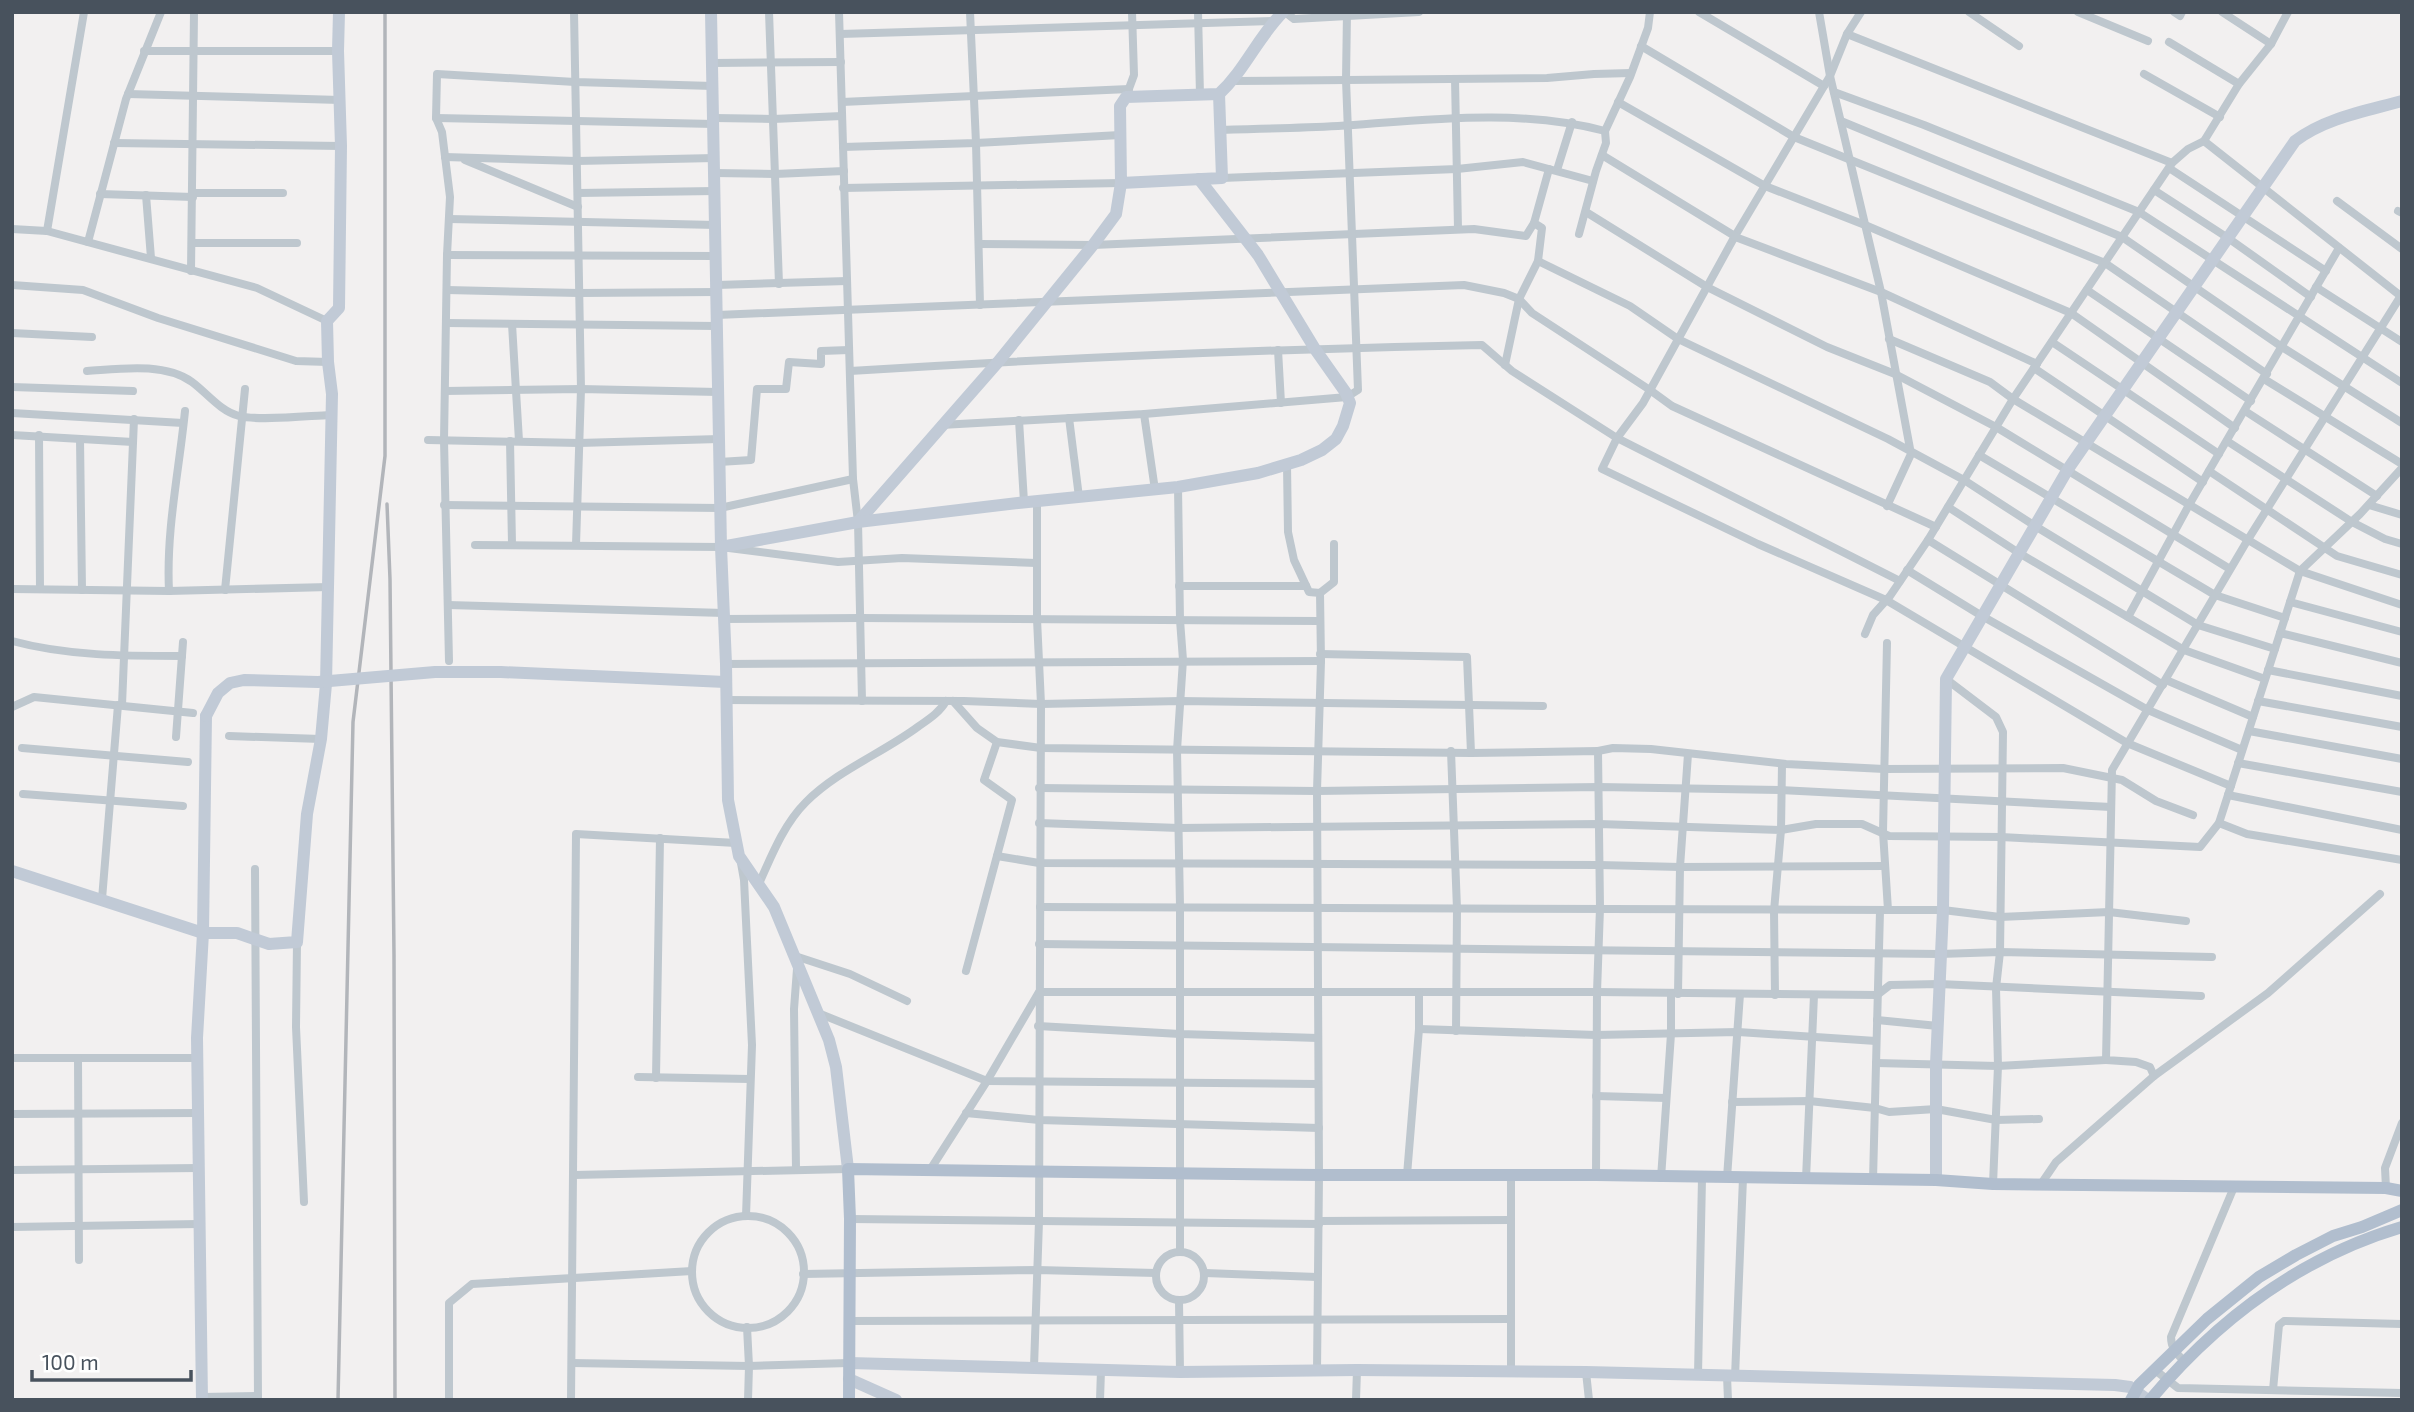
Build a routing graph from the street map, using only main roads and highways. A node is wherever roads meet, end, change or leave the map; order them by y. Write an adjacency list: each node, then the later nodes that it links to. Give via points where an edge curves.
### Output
1 (2402, 1191): 5 (main road, via 1596,1175 848,1169)
2 (2402, 1210): 4 (main road, via 2333,1236 2259,1277 2224,1303)
3 (2402, 1227): 6 (main road, via 2370,1237 2252,1301)
4 (2133, 1395)
5 (849, 1400)
6 (2149, 1400)

